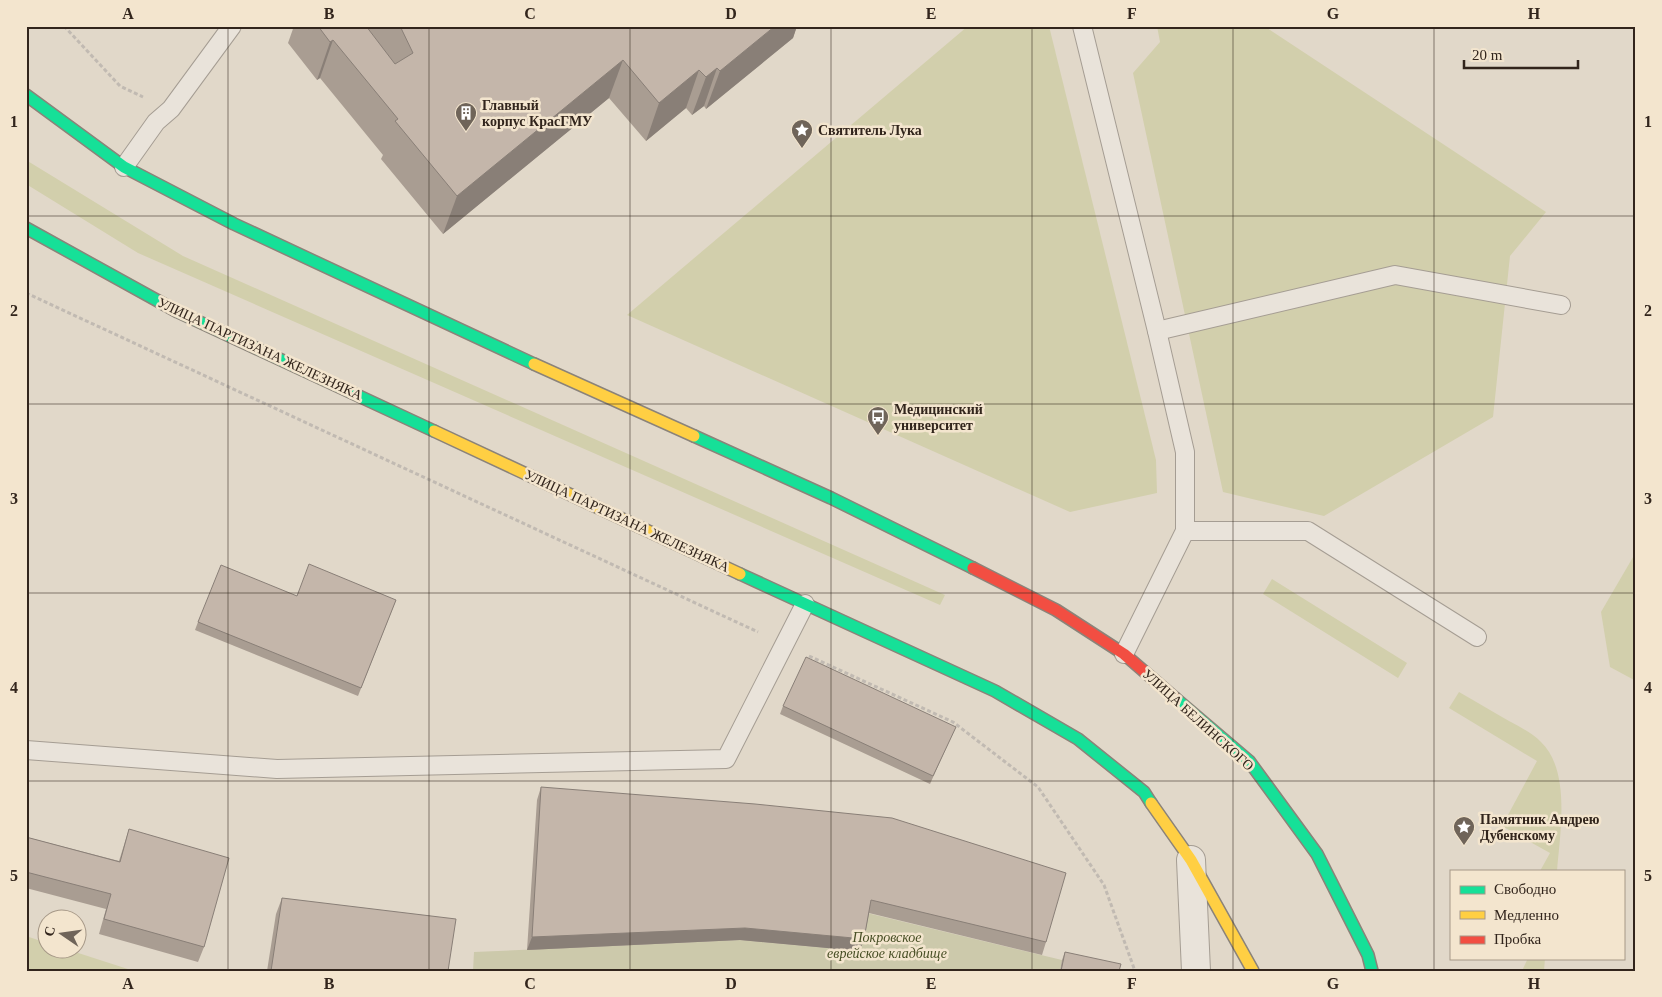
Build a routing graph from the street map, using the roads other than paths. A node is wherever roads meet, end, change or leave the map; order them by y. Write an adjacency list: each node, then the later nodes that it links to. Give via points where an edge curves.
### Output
1 (232, 26): 4 (lane)
2 (1082, 26): 7 (lane)
3 (26, 94): 4 (main road)
4 (124, 166): 11 (main road, via 234,224 916,539 1056,610)
5 (26, 228): 9 (main road, УЛИЦА ПАРТИЗАНА ЖЕЛЕЗНЯКА, via 178,312)
6 (1561, 305): 7 (lane, via 1395,275)
7 (1157, 331): 8 (lane, via 1185,452)
8 (1185, 531): 10 (lane, via 1308,531); 11 (lane)
9 (805, 604): 12 (lane, via 726,759 277,769); 13 (main road, УЛИЦА ПАРТИЗАНА ЖЕЛЕЗНЯКА, via 995,691 1078,739 1144,792)
10 (1477, 637)
11 (1124, 654): 16 (main road, УЛИЦА БЕЛИНСКОГО, via 1249,761 1317,854 1368,955)
12 (26, 750)
13 (1191, 860): 14 (street); 15 (main road)
14 (1196, 971)
15 (1253, 971)
16 (1372, 971)

